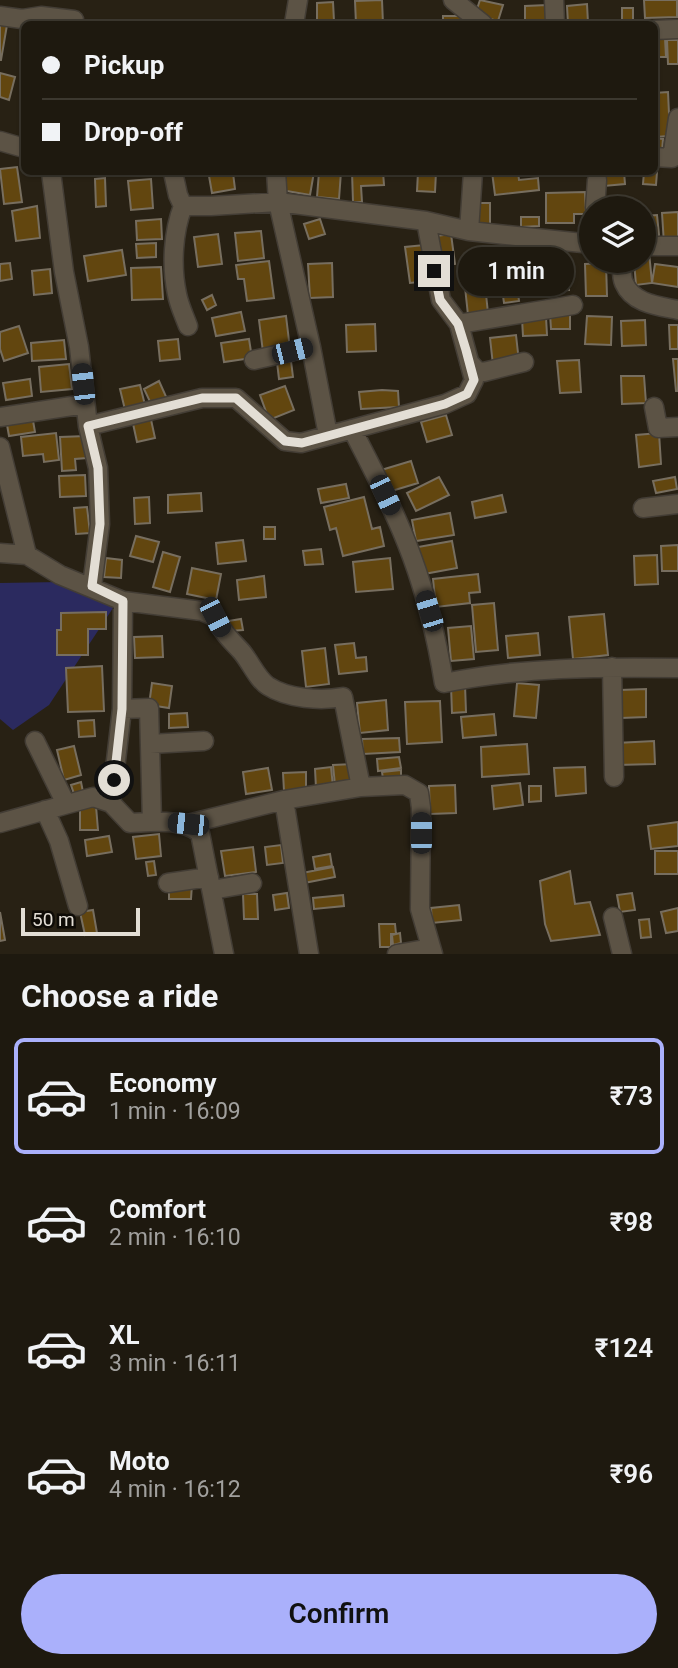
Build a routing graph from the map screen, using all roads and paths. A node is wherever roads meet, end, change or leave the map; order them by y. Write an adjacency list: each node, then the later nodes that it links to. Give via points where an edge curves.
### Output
1 (298, 0): 6 (street)
2 (453, 0): 7 (street)
3 (554, 0): 8 (street)
4 (0, 16): 5 (street)
5 (74, 20)
6 (295, 21)
7 (480, 21)
8 (555, 21)
9 (678, 29): 10 (street)
10 (658, 30)
11 (678, 118): 14 (street, via 672,158)
12 (0, 141): 13 (street)
13 (21, 147)
14 (658, 157)
15 (51, 175): 37 (street)
16 (174, 175): 22 (street)
17 (276, 175): 21 (street)
18 (473, 175): 24 (street)
19 (597, 180): 20 (street)
20 (596, 196)
21 (278, 202): 22 (street); 23 (street); 33 (street)
22 (183, 206): 32 (street, via 176,224 175,254 177,293)
23 (426, 220): 24 (street); 31 (street, via 440,300)
24 (469, 231): 25 (street)
25 (579, 242)
26 (656, 246): 27 (street)
27 (678, 246)
28 (623, 273): 30 (street, via 634,296)
29 (573, 305): 31 (street)
30 (678, 310)
31 (458, 324): 35 (street)
32 (188, 326)
33 (311, 347): 34 (street); 43 (street)
34 (254, 360)
35 (469, 362): 36 (street, via 484,372); 42 (street, via 474,380 467,394)
36 (524, 362)
37 (85, 404): 39 (street); 40 (street)
38 (654, 407): 41 (street, via 658,428)
39 (0, 417)
40 (88, 426): 43 (street, via 202,398 236,398 285,441 302,443); 49 (street, via 98,468 100,524)
41 (678, 427)
42 (352, 429): 43 (street); 51 (street, via 412,555 444,683 503,672)
43 (328, 435)
44 (0, 447): 48 (street)
45 (678, 504): 46 (street)
46 (643, 508)
47 (0, 553): 48 (street)
48 (27, 555): 49 (street, via 60,575)
49 (92, 586): 50 (street)
50 (123, 601): 53 (street); 58 (street, via 202,611 215,617 267,686 300,697 343,697)
51 (612, 667): 52 (street); 57 (street)
52 (678, 668)
53 (122, 709): 56 (street, via 149,708); 60 (street)
54 (35, 741): 61 (street)
55 (204, 741): 56 (street)
56 (150, 744): 64 (street)
57 (614, 776)
58 (361, 787): 59 (street); 71 (street, via 405,785 419,793 421,909)
59 (284, 800): 65 (street); 73 (street)
60 (111, 803): 61 (street, via 93,797); 64 (street, via 130,823)
61 (66, 804): 62 (street)
62 (45, 810): 63 (street); 69 (street)
63 (0, 822)
64 (152, 822): 65 (street)
65 (188, 824): 67 (street, via 200,833)
66 (168, 883): 67 (street)
67 (210, 883): 68 (street); 72 (street)
68 (252, 883)
69 (78, 906)
70 (613, 918): 75 (street)
71 (432, 951): 74 (street)
72 (222, 954)
73 (309, 954)
74 (397, 954)
75 (622, 954)

